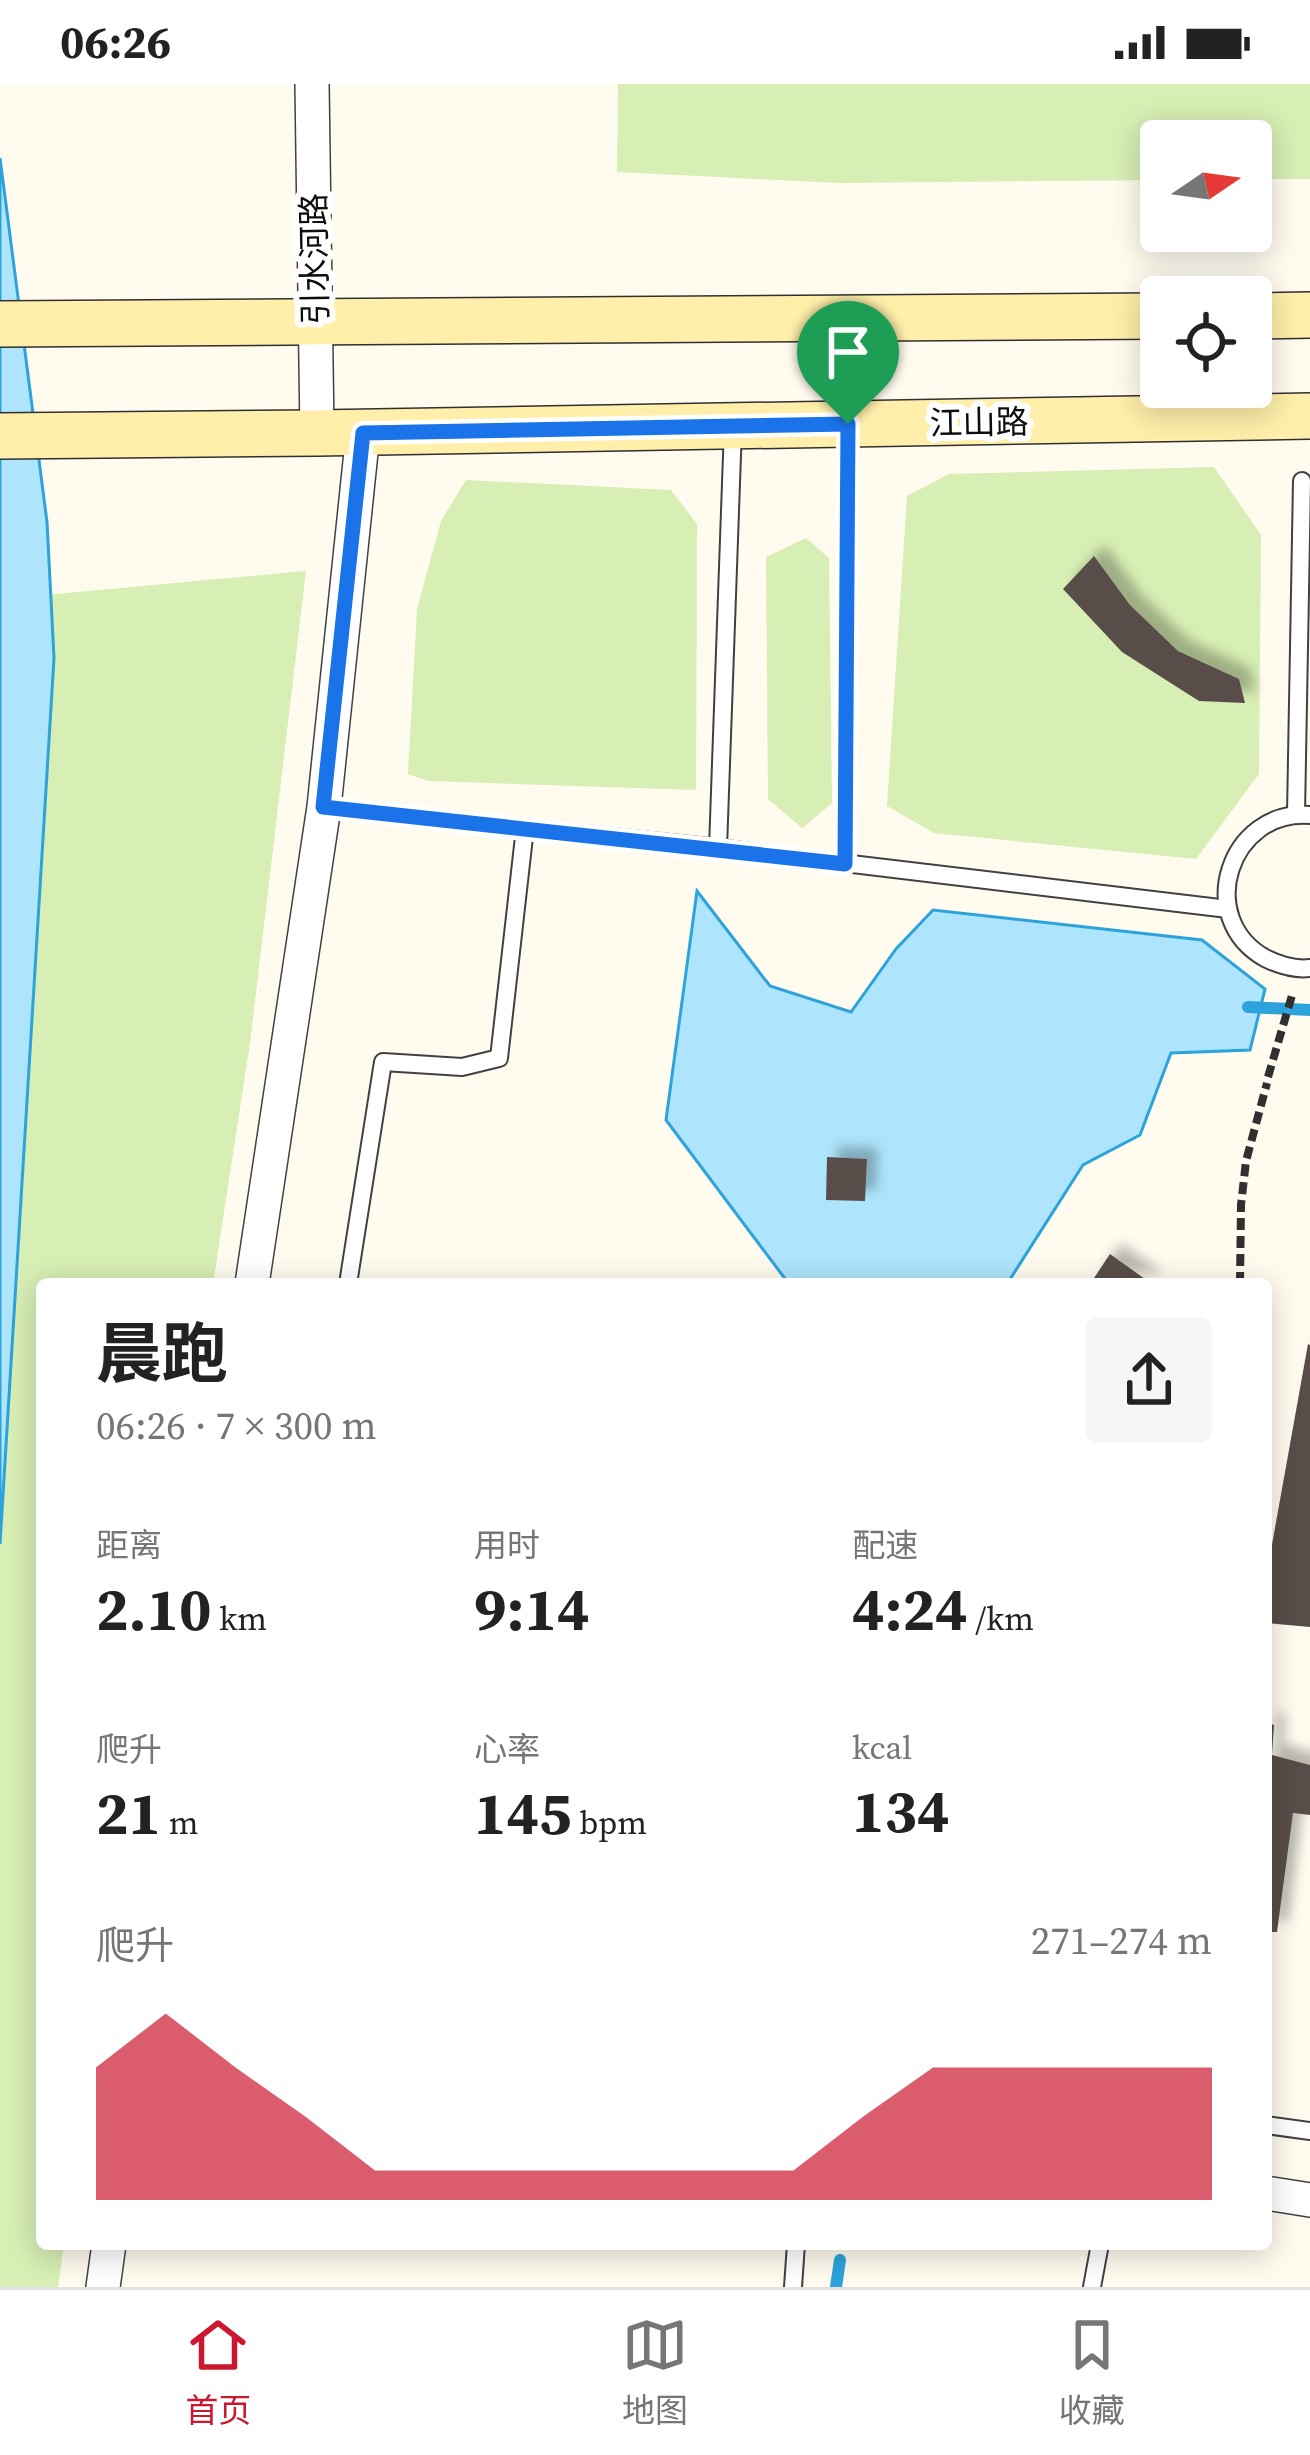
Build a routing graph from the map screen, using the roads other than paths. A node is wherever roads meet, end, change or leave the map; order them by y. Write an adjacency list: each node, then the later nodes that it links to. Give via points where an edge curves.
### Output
1 (313, 84): 5 (street, 引水河路)
2 (1310, 315): 4 (main road)
3 (1140, 316): 5 (main road)
4 (1272, 316)
5 (314, 322): 6 (main road); 11 (street, 引水河路)
6 (0, 324)
7 (1310, 416): 8 (main road, 江山路)
8 (848, 424): 9 (main road, 江山路); 18 (lane)
9 (733, 426): 10 (main road, 江山路); 17 (lane)
10 (363, 433): 11 (main road, 江山路); 14 (street)
11 (317, 434): 12 (main road, 江山路)
12 (0, 436)
13 (1302, 481): 15 (lane)
14 (323, 807): 16 (lane); 21 (street)
15 (1303, 815): 19 (lane, via 1270,821 1249,836 1226,883)
16 (525, 828): 17 (lane); 22 (lane, via 499,1058 462,1066 382,1063)
17 (718, 848): 18 (lane)
18 (845, 864): 19 (lane)
19 (1228, 909): 20 (lane, via 1254,951)
20 (1305, 969)
21 (253, 1278)
22 (349, 1278)
23 (1272, 2126): 24 (lane)
24 (1310, 2131)
25 (1272, 2194): 26 (street)
26 (1310, 2200)
27 (109, 2250): 30 (street)
28 (796, 2250): 31 (lane)
29 (1099, 2250): 32 (lane)
30 (103, 2287)
31 (793, 2287)
32 (1092, 2287)

